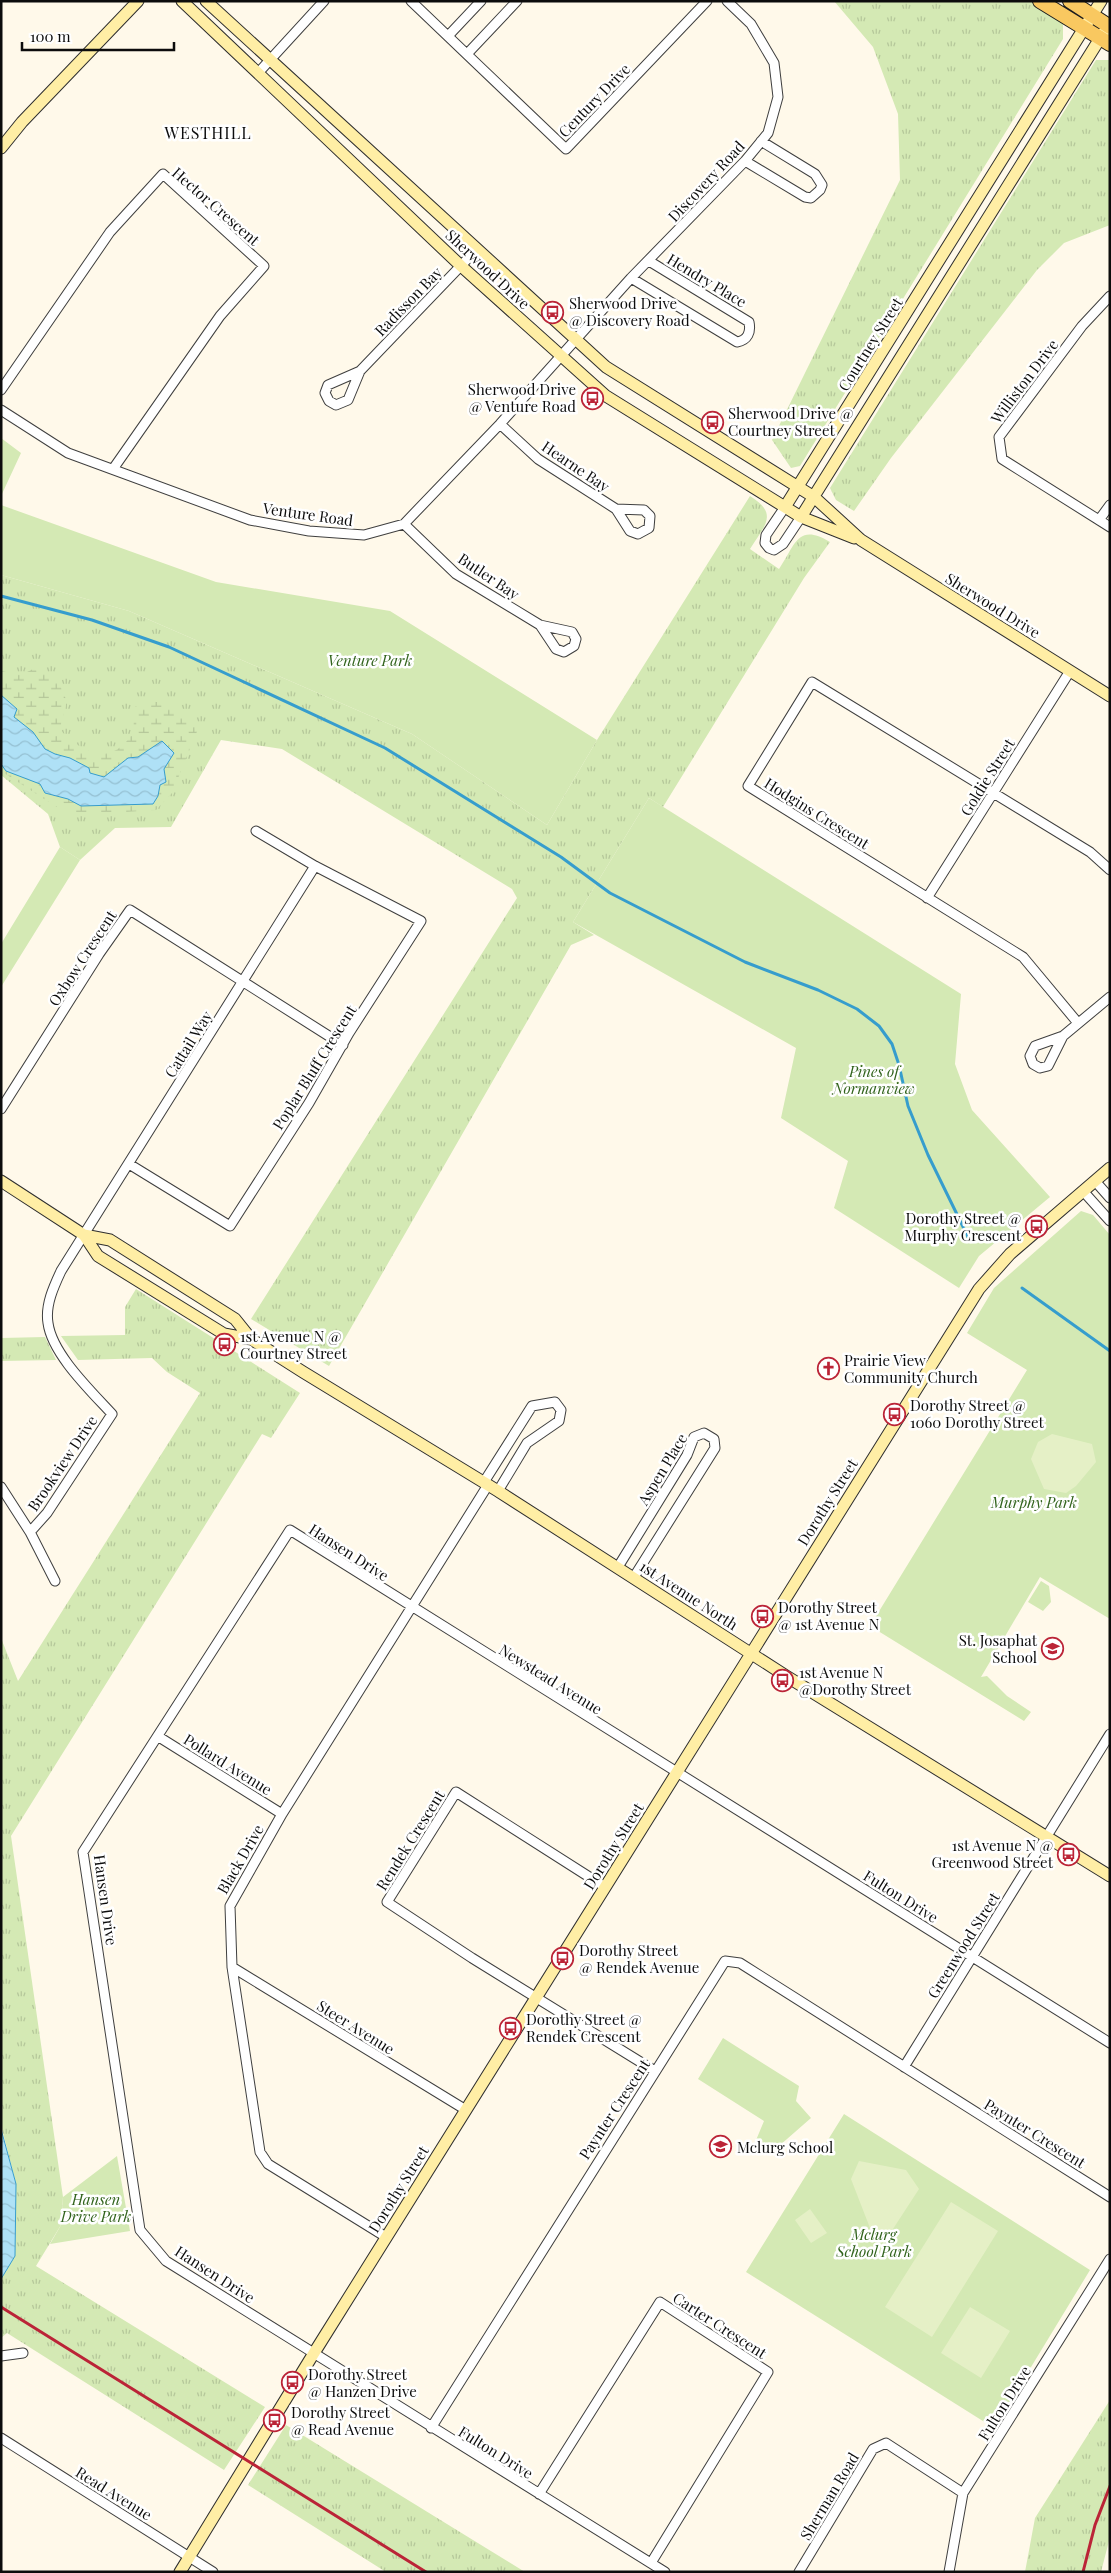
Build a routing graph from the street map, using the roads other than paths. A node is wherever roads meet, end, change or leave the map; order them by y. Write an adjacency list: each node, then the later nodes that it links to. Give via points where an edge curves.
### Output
1 (138, 1): 22 (street)
2 (182, 1): 20 (street, Sherwood Drive)
3 (206, 1): 19 (street, Sherwood Drive)
4 (324, 1): 19 (street)
5 (410, 1): 16 (street, Century Drive)
6 (481, 1): 16 (street)
7 (518, 1): 18 (street)
8 (707, 1): 18 (street, Century Drive, via 566,149)
9 (727, 1): 21 (street, Discovery Road, via 751,24 774,63 778,97 768,133)
10 (1040, 1): 15 (main road)
11 (1070, 1): 13 (main road)
12 (1101, 1): 13 (street, Courtney Street)
13 (1092, 15): 14 (main road); 15 (street, Courtney Street)
14 (1109, 25): 17 (street, Courtney Street)
15 (1083, 29): 17 (main road); 36 (street, Courtney Street)
16 (448, 36): 18 (street, Century Drive)
17 (1105, 41): 37 (street, Courtney Street)
18 (467, 54)
19 (271, 59): 20 (street); 24 (street, Sherwood Drive)
20 (258, 73): 26 (street, Sherwood Drive)
21 (761, 141): 23 (street, Discovery Road); 23 (street, via 815,174 822,185 820,190 811,198 805,197)
22 (1, 148)
23 (745, 161): 25 (street, Discovery Road)
24 (476, 250): 26 (street, Radisson Bay); 29 (street, Sherwood Drive)
25 (649, 261): 27 (street, Discovery Road); 27 (street, Hendry Place, via 749,322 748,336 737,342)
26 (461, 266): 30 (street, Sherwood Drive); 31 (street, Radisson Bay)
27 (630, 278): 29 (street, Discovery Road)
28 (1110, 296): 42 (street, Williston Drive, via 1082,326 999,437 1002,459)
29 (575, 339): 30 (street, Discovery Road); 36 (street, Sherwood Drive, via 606,367)
30 (561, 355): 34 (street, Venture Road); 39 (street, Sherwood Drive, via 606,396)
31 (360, 371)
32 (1, 390): 35 (street, Hector Crescent, via 110,232 162,174 264,266 220,316)
33 (1, 410): 35 (street, Venture Road, via 68,453)
34 (500, 424): 40 (street, Hearne Bay, via 538,459); 43 (street, Venture Road)
35 (113, 469): 43 (street, Venture Road, via 250,520 309,531 364,535)
36 (798, 488): 37 (street, Sherwood Drive); 39 (street, Courtney Street)
37 (814, 497): 41 (street, Courtney Street); 45 (street, Sherwood Drive)
38 (1110, 505): 42 (street)
39 (784, 507): 41 (street, Sherwood Drive); 41 (street, Courtney Street, via 766,535 765,542 769,548 774,550 783,544)
40 (616, 509)
41 (800, 517): 45 (street, Sherwood Drive)
42 (1099, 520): 44 (street, Williston Drive)
43 (404, 524): 46 (street, Butler Bay, via 456,574)
44 (1110, 527)
45 (861, 540): 47 (street, Sherwood Drive)
46 (540, 625)
47 (1070, 671): 48 (street, Sherwood Drive); 49 (street, Goldie Street)
48 (1110, 696)
49 (992, 792): 52 (street, via 1090,852); 53 (street, Goldie Street); 53 (street, Hodgins Crescent, via 812,682 748,786)
50 (256, 831): 51 (street)
51 (315, 866): 54 (street, Cattail Way); 58 (street, Poplar Bluff Crescent, via 421,921)
52 (1110, 870)
53 (928, 898): 56 (street, via 1023,957)
54 (243, 982): 58 (street); 59 (street, Oxbow Crescent, via 130,910); 60 (street, Cattail Way)
55 (1110, 997): 56 (street)
56 (1078, 1023): 57 (street)
57 (1063, 1036)
58 (342, 1045): 60 (street, Poplar Bluff Crescent, via 230,1226)
59 (1, 1109)
60 (129, 1164): 67 (street, Cattail Way)
61 (1110, 1168): 63 (street, Dorothy Street)
62 (1, 1180): 67 (street)
63 (1095, 1181): 64 (street, Dorothy Street); 65 (street)
64 (1083, 1191): 66 (street); 76 (street, Dorothy Street, via 1010,1254 979,1289)
65 (1110, 1198)
66 (1110, 1221)
67 (84, 1235): 68 (street, via 110,1240 235,1319); 68 (street, via 98,1256 224,1334); 71 (street, Brookview Drive, via 51,1292 48,1323 57,1347 72,1369 112,1414 47,1513)
68 (251, 1339): 69 (street, 1st Avenue North)
69 (490, 1486): 69 (street, via 527,1443 559,1421 561,1410 555,1402 532,1406); 72 (street, 1st Avenue North); 75 (street, Black Drive)
70 (1, 1487): 71 (street, Brookview Drive)
71 (30, 1532): 74 (street)
72 (618, 1567): 73 (street, 1st Avenue North); 73 (street, Aspen Place, via 687,1455 694,1437 704,1433 714,1439 715,1448)
73 (634, 1577): 76 (street, 1st Avenue North)
74 (55, 1581)
75 (410, 1608): 78 (street, Hansen Drive, via 290,1530); 79 (street, Newstead Avenue); 80 (street, Black Drive)
76 (751, 1654): 79 (street, Dorothy Street); 81 (street, 1st Avenue North)
77 (1110, 1734): 81 (street, Greenwood Street)
78 (159, 1736): 80 (street, Pollard Avenue); 95 (street, Hansen Drive, via 83,1852 140,2230 166,2261)
79 (677, 1772): 83 (street, Dorothy Street); 84 (street, Fulton Drive)
80 (282, 1814): 85 (street, Black Drive, via 230,1906)
81 (1046, 1837): 82 (street, 1st Avenue North); 84 (street, Greenwood Street)
82 (1110, 1876)
83 (605, 1888): 86 (street, Dorothy Street); 86 (street, Rendek Crescent, via 456,1792 426,1839 387,1902)
84 (972, 1956): 87 (street, Fulton Drive); 88 (street, Greenwood Street)
85 (232, 1967): 90 (street, Steer Avenue); 92 (street, Black Drive, via 260,2152 268,2164)
86 (536, 1997): 89 (street); 90 (street, Dorothy Street)
87 (1110, 2043)
88 (904, 2068): 89 (street, Paynter Crescent, via 740,1963 725,1961); 91 (street, Paynter Crescent)
89 (655, 2071): 97 (street, Paynter Crescent)
90 (466, 2110): 92 (street, Dorothy Street)
91 (1110, 2197)
92 (386, 2237): 95 (street, Dorothy Street)
93 (1110, 2259): 99 (street, Fulton Drive)
94 (23, 2353): 96 (street)
95 (314, 2353): 97 (street, Fulton Drive); 101 (street, Dorothy Street)
96 (1, 2356)
97 (431, 2428): 100 (street, Fulton Drive)
98 (1, 2438): 101 (street, Read Avenue)
99 (964, 2493): 106 (street, Sherman Road, via 886,2444 873,2449); 107 (street, Fulton Drive)
100 (539, 2494): 102 (street, Fulton Drive); 102 (street, Carter Crescent, via 660,2302 768,2372)
101 (189, 2557): 103 (street, Dorothy Street); 104 (street, Read Avenue)
102 (651, 2563): 105 (street, Fulton Drive)
103 (180, 2572)
104 (213, 2572)
105 (665, 2572)
106 (799, 2572)
107 (949, 2572)

